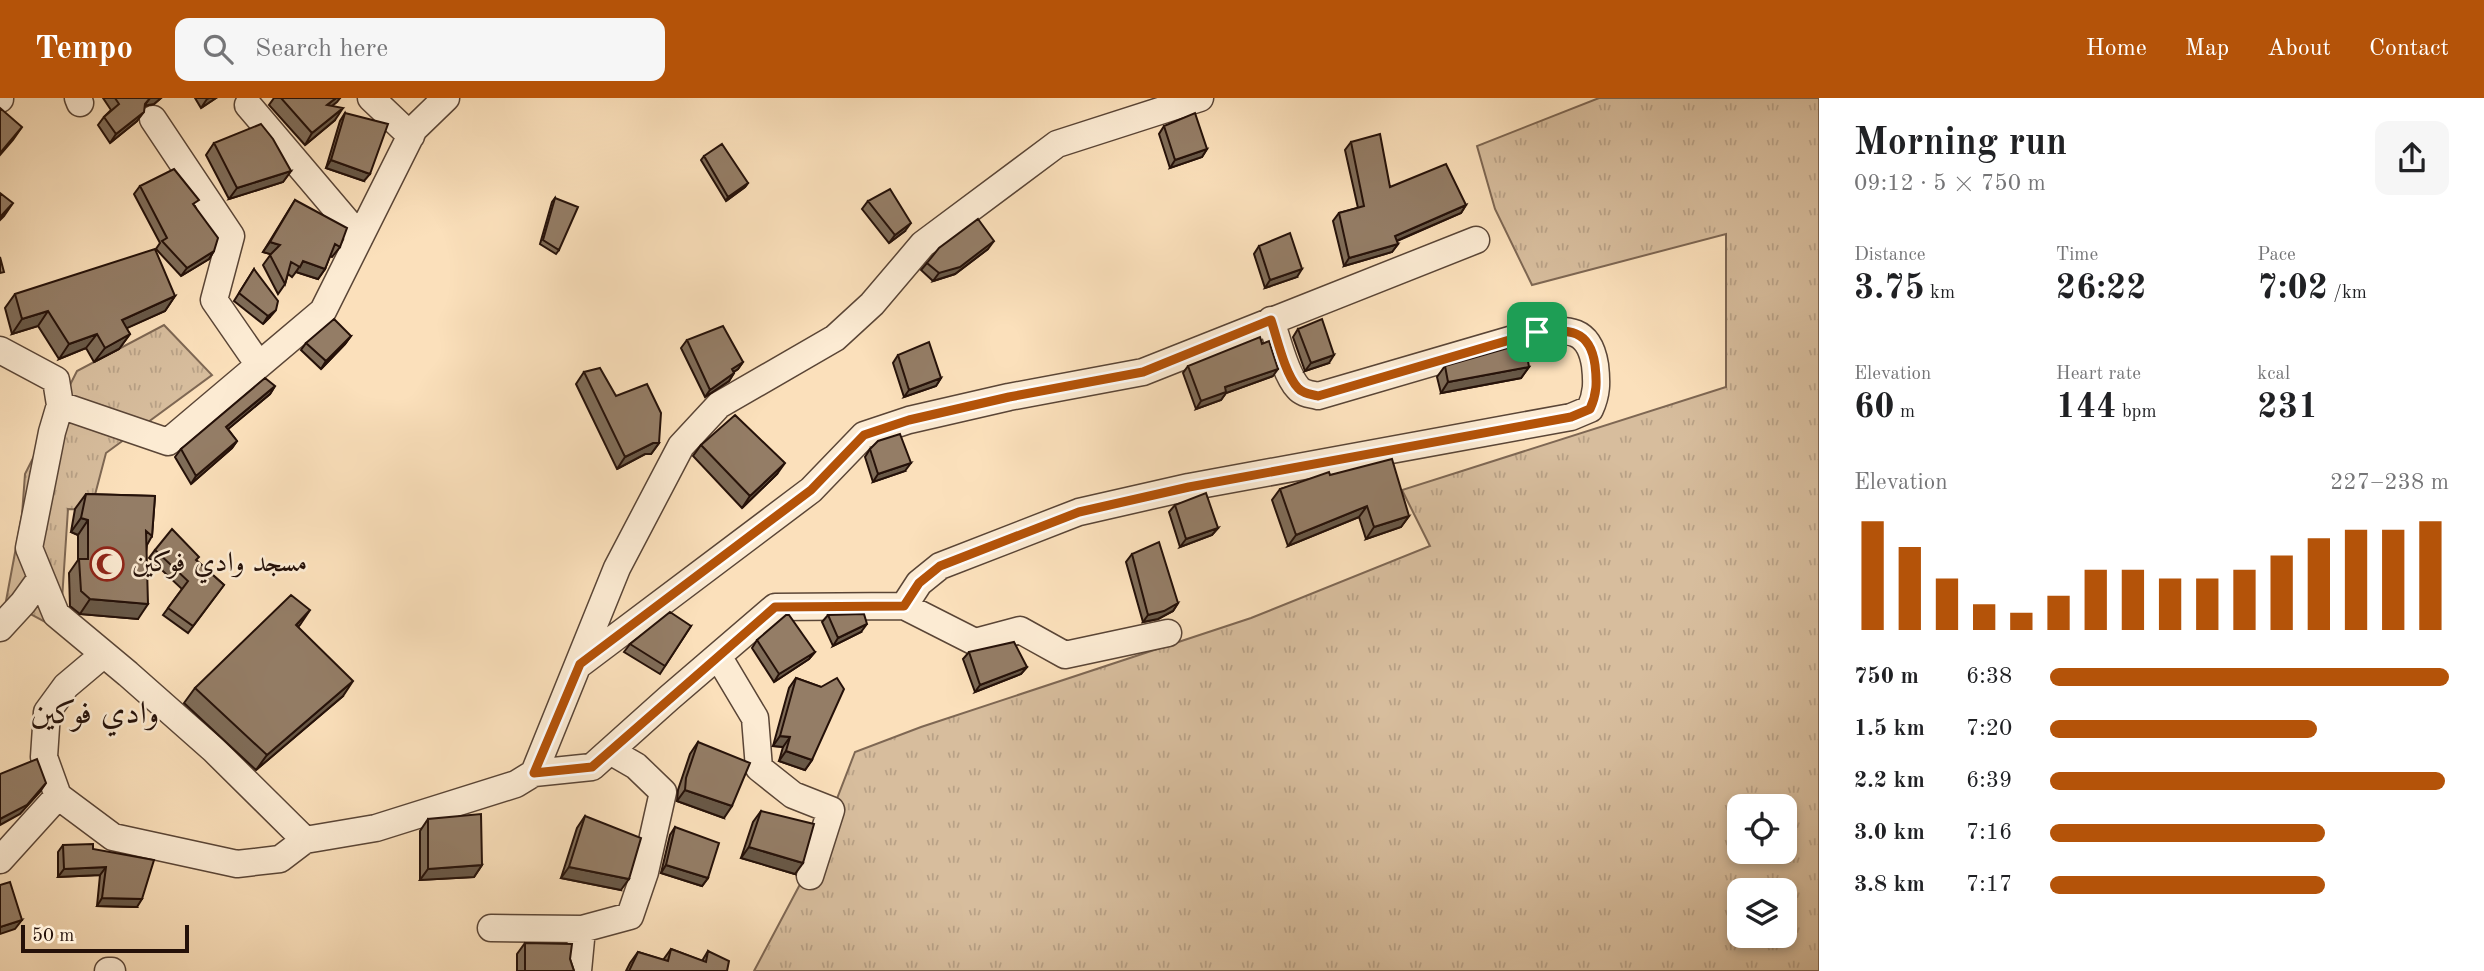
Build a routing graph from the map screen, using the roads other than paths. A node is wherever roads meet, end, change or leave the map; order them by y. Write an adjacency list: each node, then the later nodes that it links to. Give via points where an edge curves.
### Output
1 (371, 98): 6 (street)
2 (446, 98): 6 (street)
3 (1200, 98): 19 (street, via 1057,144 923,244 872,304 835,338 719,405 681,446 617,568)
4 (247, 105): 7 (street)
5 (153, 119): 11 (street, via 231,236 214,300)
6 (411, 136): 7 (street)
7 (360, 237): 11 (street, via 323,311)
8 (1476, 240): 9 (street)
9 (1271, 320): 14 (street, via 1298,388 1318,396 1537,332 1561,330 1576,333 1592,349 1595,399 1590,409 1571,417 1189,487 1079,512 940,566 919,583); 19 (street, via 1143,372 922,417 864,435 811,490)
10 (0, 350): 12 (street, via 56,380)
11 (259, 365): 12 (street, via 168,442)
12 (60, 405): 13 (street, via 29,548)
13 (41, 578): 15 (street); 17 (street, via 56,614)
14 (904, 606): 16 (street, via 975,642 1020,630 1065,655); 18 (street, via 775,607)
15 (0, 628)
16 (1168, 633)
17 (104, 654): 22 (street, via 66,686 47,712 44,757); 23 (street, via 214,750)
18 (718, 656): 20 (street); 25 (street, via 755,718 759,768 793,795 831,810)
19 (580, 664): 21 (street)
20 (610, 751): 21 (street, via 592,767); 27 (street, via 636,766 663,792 630,916)
21 (534, 773): 23 (street, via 516,784 376,828)
22 (58, 796): 23 (street, via 113,837 237,864 280,859); 24 (street)
23 (305, 840)
24 (0, 860)
25 (810, 876)
26 (491, 928): 27 (street)
27 (582, 929): 28 (street)
28 (578, 971)

